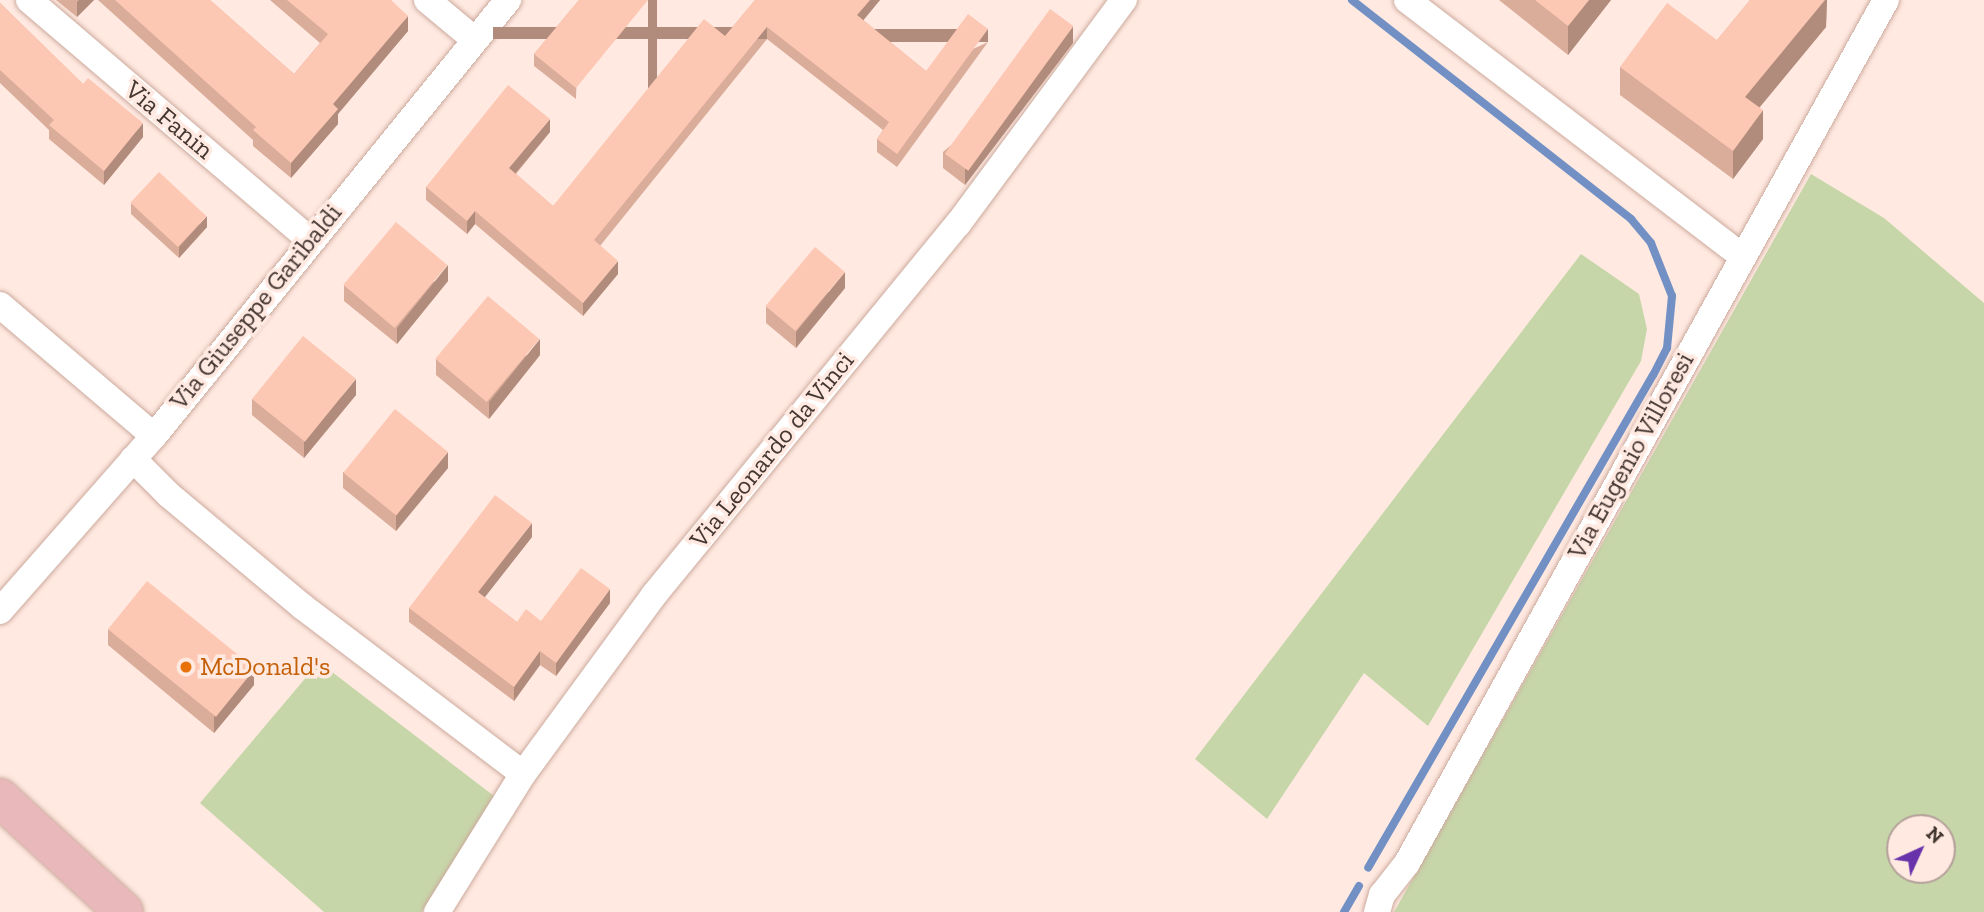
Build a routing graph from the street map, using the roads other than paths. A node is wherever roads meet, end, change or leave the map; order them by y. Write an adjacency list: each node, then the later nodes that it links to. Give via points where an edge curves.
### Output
1 (29, 0): 8 (street, Via Fanin)
2 (427, 0): 7 (street)
3 (508, 0): 7 (street, Via Giuseppe Garibaldi)
4 (1124, 0): 14 (street, Via Leonardo da Vinci, via 958,224 654,595)
5 (1407, 0): 9 (street)
6 (1886, 0): 9 (street, Via Eugenio Villoresi)
7 (475, 40): 8 (street, Via Giuseppe Garibaldi)
8 (310, 239): 11 (street, Via Giuseppe Garibaldi)
9 (1741, 255): 18 (street, Via Eugenio Villoresi, via 1413,851 1382,895)
10 (0, 305): 11 (street)
11 (153, 436): 12 (street, Via Giuseppe Garibaldi)
12 (133, 459): 13 (street, Via Giuseppe Garibaldi); 14 (street, via 169,495 303,607)
13 (0, 611)
14 (523, 774): 17 (street, Via Leonardo da Vinci)
15 (0, 798): 16 (main road)
16 (124, 912)
17 (437, 912)
18 (1377, 912)

